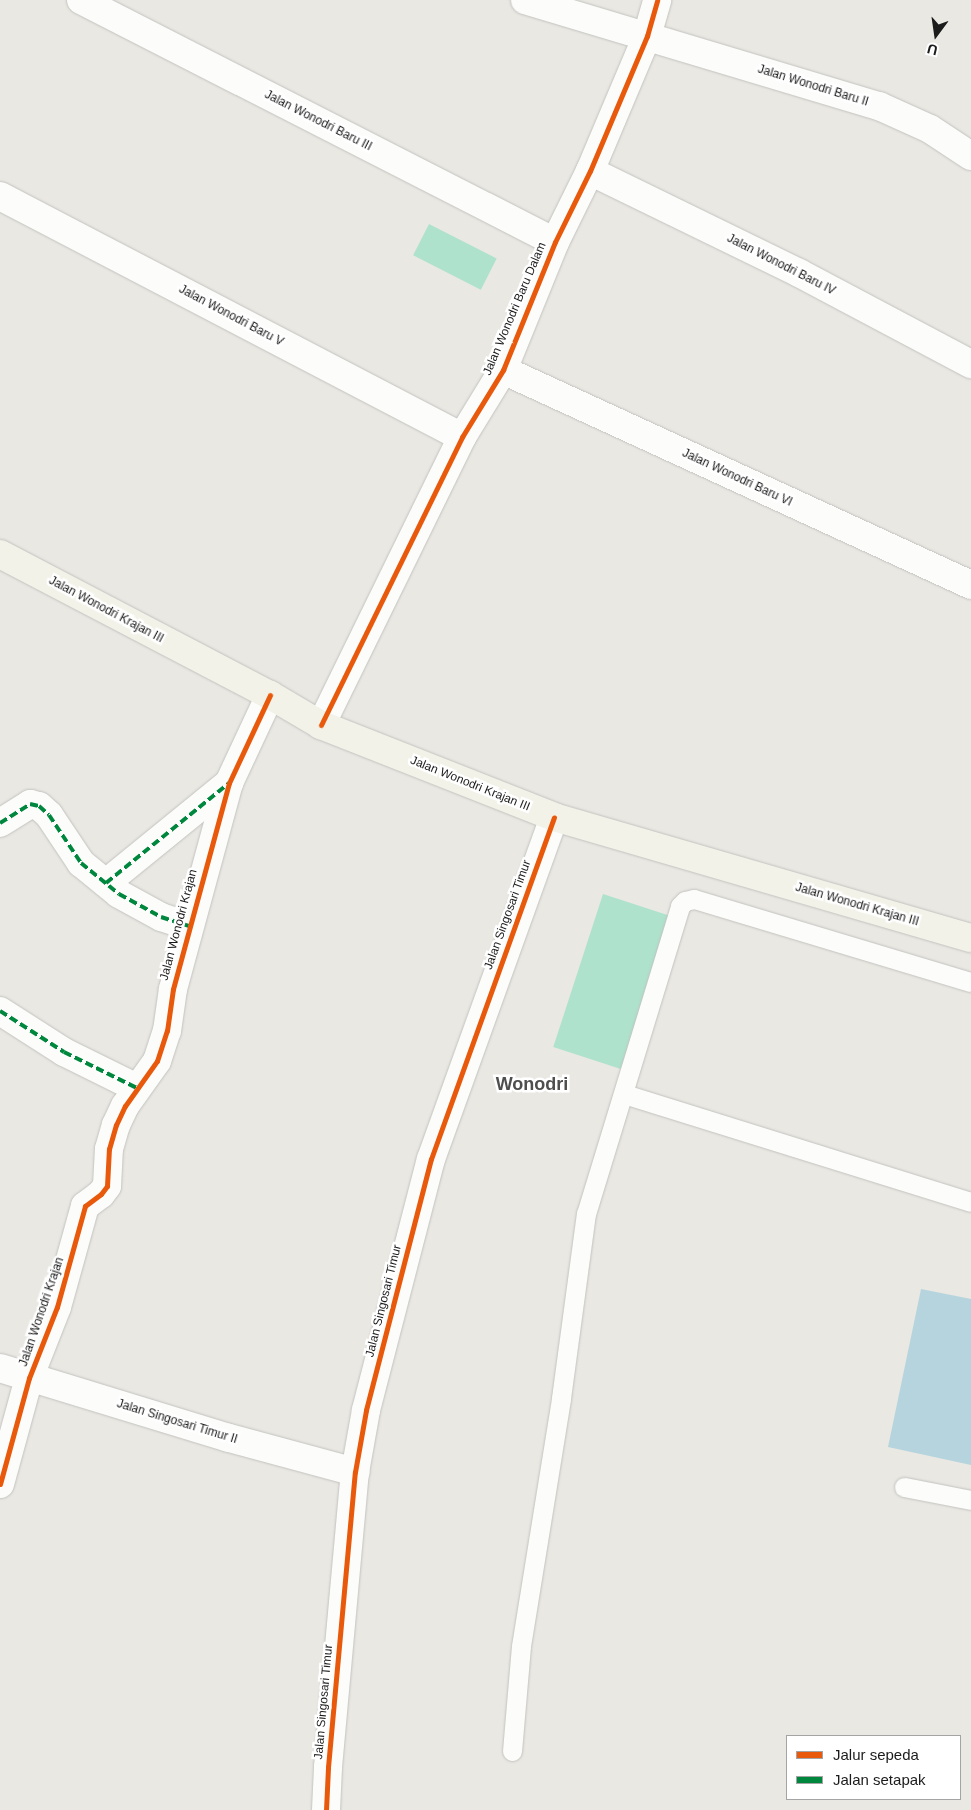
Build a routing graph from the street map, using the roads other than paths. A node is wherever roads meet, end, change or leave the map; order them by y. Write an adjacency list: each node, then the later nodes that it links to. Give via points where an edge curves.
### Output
1 (81, 0): 8 (street, Jalan Wonodri Baru III)
2 (525, 0): 4 (street, Jalan Wonodri Baru II)
3 (657, 0): 4 (street, Jalan Wonodri Baru Dalam)
4 (647, 36): 5 (street, Jalan Wonodri Baru II, via 879,106 930,129); 6 (street, Jalan Wonodri Baru Dalam)
5 (971, 156)
6 (590, 171): 8 (street, Jalan Wonodri Baru Dalam); 9 (street, Jalan Wonodri Baru IV, via 799,273)
7 (0, 196): 11 (street, Jalan Wonodri Baru V)
8 (555, 242): 10 (street, Jalan Wonodri Baru Dalam)
9 (971, 364)
10 (503, 370): 11 (street, Jalan Wonodri Baru Dalam); 13 (street, Jalan Wonodri Baru VI)
11 (462, 437): 15 (street, Jalan Wonodri Baru Dalam)
12 (0, 554): 14 (main road, Jalan Wonodri Krajan III)
13 (971, 585)
14 (270, 696): 15 (main road, Jalan Wonodri Krajan III); 16 (street, Jalan Wonodri Krajan)
15 (321, 725): 17 (main road, Jalan Wonodri Krajan III)
16 (229, 783): 19 (street); 20 (street, Jalan Wonodri Krajan)
17 (554, 817): 21 (main road, Jalan Wonodri Krajan III); 29 (street, Jalan Singosari Timur, via 431,1159 366,1410)
18 (0, 823): 19 (street, via 30,804 39,806 49,815 81,863)
19 (106, 883): 20 (street, via 119,894 161,917)
20 (189, 926): 24 (street, Jalan Wonodri Krajan, via 173,989 167,1031 157,1061)
21 (971, 938)
22 (971, 982): 25 (lane, via 694,899 685,901 680,906)
23 (0, 1011): 24 (street, via 64,1052)
24 (137, 1088): 28 (street, Jalan Wonodri Krajan, via 116,1126 109,1150 106,1186 102,1194 86,1206 57,1307)
25 (624, 1094): 26 (lane); 33 (lane, via 586,1214 522,1646)
26 (971, 1202)
27 (0, 1368): 28 (street, Jalan Singosari Timur II)
28 (29, 1378): 29 (street, Jalan Singosari Timur II); 30 (street, Jalan Wonodri Krajan)
29 (355, 1472): 34 (street, Jalan Singosari Timur)
30 (0, 1484)
31 (904, 1487): 32 (lane)
32 (971, 1500)
33 (512, 1751)
34 (326, 1810)

